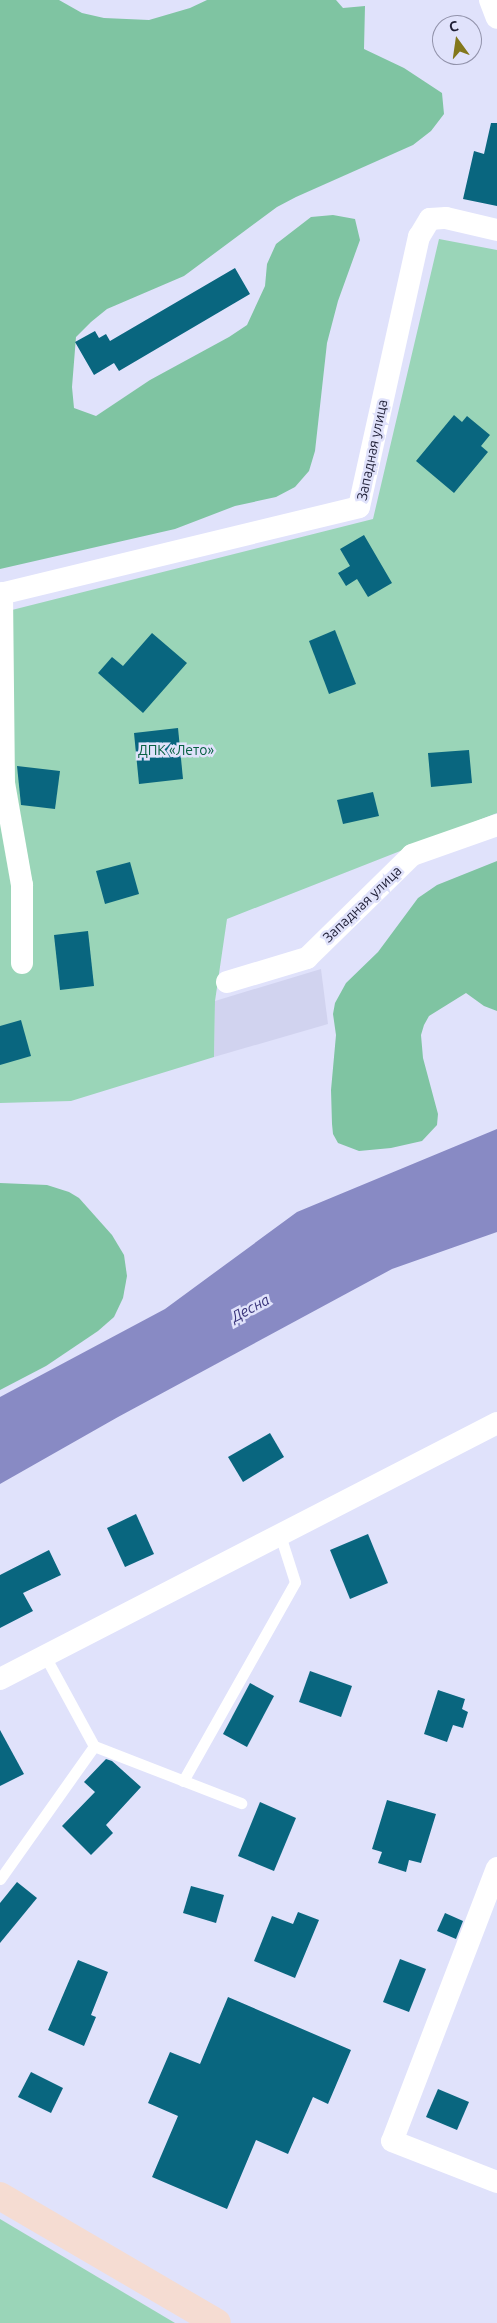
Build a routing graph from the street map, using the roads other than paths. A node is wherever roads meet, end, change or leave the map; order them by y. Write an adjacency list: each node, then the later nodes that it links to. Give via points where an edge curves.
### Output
1 (490, 0): 2 (street)
2 (497, 18)
3 (497, 230): 4 (street, Западная улица, via 446,218 430,219 419,237 359,507)
4 (1, 593): 6 (street, via 4,783 22,885)
5 (497, 825): 7 (street, Западная улица, via 412,855 307,958)
6 (22, 963)
7 (227, 982)
8 (497, 1423): 9 (street)
9 (280, 1535): 10 (street); 13 (lane, via 295,1582)
10 (45, 1656): 11 (street); 12 (lane)
11 (0, 1679)
12 (94, 1746): 13 (lane); 16 (lane)
13 (183, 1781): 14 (lane)
14 (241, 1803)
15 (497, 1868): 17 (street, via 392,2141)
16 (0, 1879)
17 (497, 2182)
18 (0, 2196): 19 (main road)
19 (217, 2323)

